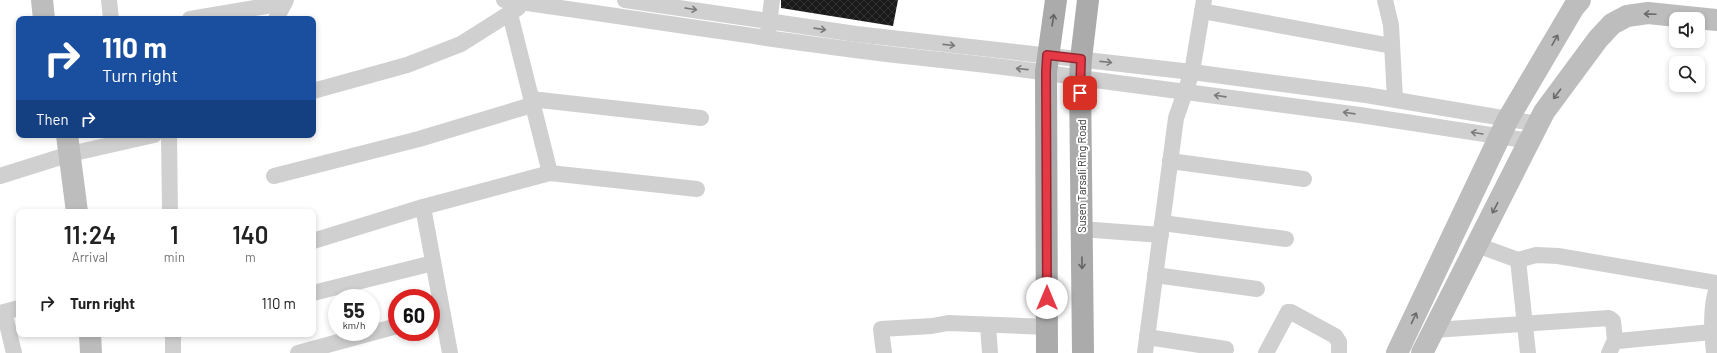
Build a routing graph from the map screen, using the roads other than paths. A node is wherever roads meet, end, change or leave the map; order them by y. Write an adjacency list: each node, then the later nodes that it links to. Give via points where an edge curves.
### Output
1 (42, 0): 13 (street)
2 (109, 0): 14 (street)
3 (625, 0): 18 (street, one-way to 18)
4 (772, 0): 18 (street)
5 (1056, 0): 21 (main road, one-way to 5)
6 (1088, 0): 22 (main road, Susen Tarsali Ring Road)
7 (1385, 0): 20 (street, via 1391,25)
8 (1580, 0): 29 (street, one-way to 8)
9 (285, 2): 15 (street); 16 (street)
10 (528, 2): 12 (street); 19 (street)
11 (1203, 5): 20 (street); 23 (street)
12 (507, 7): 24 (street, via 461,44 407,65); 27 (street)
13 (44, 16)
14 (111, 16)
15 (207, 16)
16 (278, 16)
17 (1717, 20): 30 (street, one-way to 30, via 1648,13 1627,16 1612,24 1544,112)
18 (770, 21): 19 (street); 21 (street, one-way to 21)
19 (767, 38): 21 (street, one-way to 19, via 918,58)
20 (1392, 46): 26 (street)
21 (1046, 64): 22 (street); 60 (main road)
22 (1081, 69): 23 (street, one-way to 23); 25 (street); 43 (main road, Susen Tarsali Ring Road)
23 (1192, 72): 25 (street); 26 (street)
24 (316, 90)
25 (1186, 91): 29 (street, one-way to 25, via 1360,115); 34 (street, via 1176,118)
26 (1395, 99): 29 (street)
27 (532, 102): 28 (street); 35 (street); 37 (street, via 419,139)
28 (702, 118)
29 (1504, 127): 30 (street); 80 (street, one-way to 29)
30 (1534, 132): 47 (street, one-way to 47)
31 (125, 138): 33 (street)
32 (169, 138): 42 (street)
33 (68, 144): 36 (street); 41 (street)
34 (1170, 161): 38 (street); 44 (street)
35 (550, 173): 39 (street); 40 (street)
36 (0, 176)
37 (274, 176)
38 (1304, 179)
39 (697, 189)
40 (423, 207): 46 (street); 49 (street)
41 (77, 209)
42 (170, 209)
43 (1081, 229): 44 (street); 77 (main road, Susen Tarsali Ring Road, one-way to 77)
44 (1162, 229): 45 (street); 50 (street)
45 (1286, 239)
46 (316, 240)
47 (1477, 245): 48 (street); 62 (street)
48 (1518, 260): 51 (street, via 1536,255 1558,256); 57 (street)
49 (433, 262): 53 (street); 55 (street)
50 (1155, 275): 54 (street); 66 (street)
51 (1717, 283)
52 (1717, 288): 63 (street, via 1713,303)
53 (435, 289)
54 (1257, 289)
55 (316, 291)
56 (16, 309): 69 (street, via 4,312)
57 (1524, 324): 62 (street); 67 (street, via 1609,318 1613,321); 82 (street)
58 (988, 325): 60 (street); 74 (street, via 948,323 881,329); 75 (street)
59 (440, 326): 73 (street)
60 (1047, 327): 76 (main road)
61 (388, 328): 72 (street)
62 (1434, 330): 81 (street)
63 (1712, 332): 67 (street, via 1618,342); 83 (street)
64 (90, 337): 70 (street)
65 (173, 337): 71 (street)
66 (1146, 345): 68 (street)
67 (1612, 346)
68 (1226, 349)
69 (14, 353)
70 (91, 353)
71 (173, 353)
72 (298, 353)
73 (450, 353)
74 (884, 353)
75 (990, 353)
76 (1047, 353)
77 (1083, 353)
78 (1266, 353): 79 (street, via 1288,312 1291,312 1335,336 1339,342)
79 (1339, 353)
80 (1397, 353)
81 (1422, 353)
82 (1528, 353)
83 (1714, 353)

